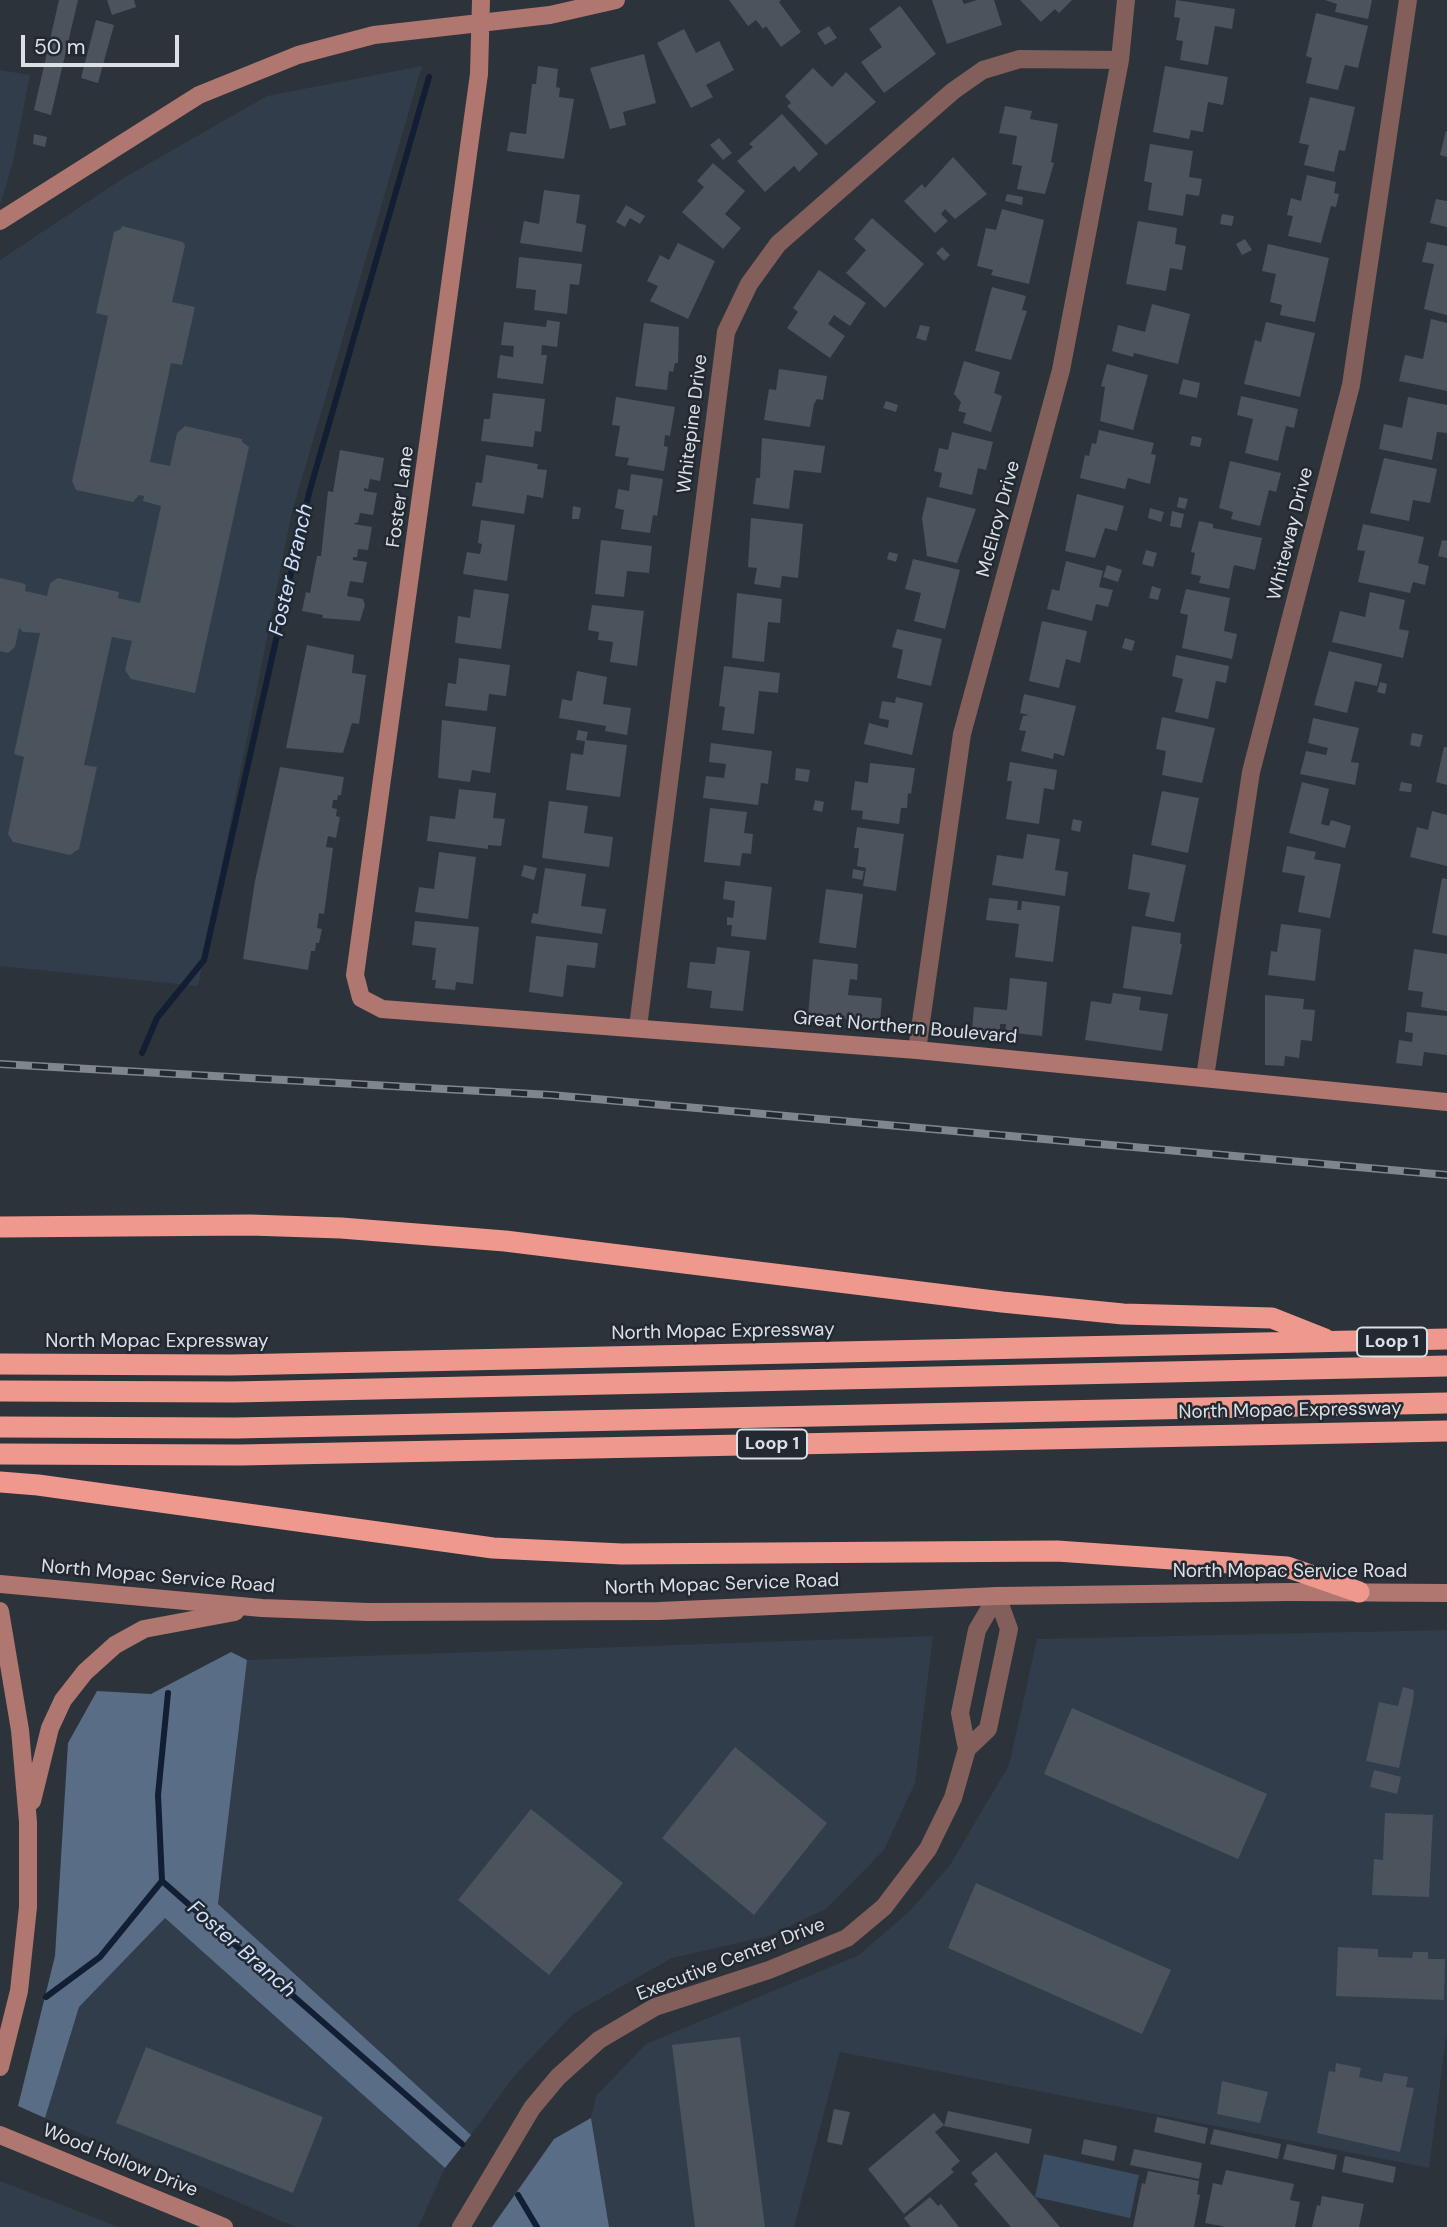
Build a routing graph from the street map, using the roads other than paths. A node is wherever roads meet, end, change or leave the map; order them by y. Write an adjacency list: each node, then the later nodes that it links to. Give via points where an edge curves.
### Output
1 (481, 0): 5 (street, Foster Lane)
2 (616, 0): 5 (street, via 582,10)
3 (1126, 0): 6 (street, McElroy Drive)
4 (1408, 0): 11 (street, Whiteway Drive, via 1351,386 1251,772)
5 (481, 23): 7 (street, via 374,35 248,73 155,121); 8 (street, Foster Lane, via 478,85 355,975)
6 (1120, 60): 9 (street, Whitepine Drive, via 1020,59 982,71 953,91 778,244 749,284 726,332); 10 (street, McElroy Drive, via 1061,370 962,734)
7 (0, 221)
8 (361, 999): 9 (street, Great Northern Boulevard, via 382,1009)
9 (638, 1027): 10 (street, Great Northern Boulevard)
10 (917, 1050): 11 (street, Great Northern Boulevard)
11 (1205, 1077): 12 (street, Great Northern Boulevard)
12 (1447, 1102)
13 (0, 1227): 15 (highway, via 250,1225 491,1240 1002,1302 1123,1314 1272,1318)
14 (1447, 1339): 15 (highway, North Mopac Expressway / Loop 1)
15 (1337, 1344): 16 (highway, North Mopac Expressway / Loop 1, via 231,1365)
16 (0, 1364)
17 (1447, 1366): 18 (highway, via 234,1392)
18 (0, 1391)
19 (1447, 1402): 20 (highway, via 236,1428)
20 (0, 1427)
21 (1447, 1431): 22 (highway, North Mopac Expressway / Loop 1, via 240,1455)
22 (0, 1454)
23 (0, 1482): 25 (highway, via 493,1548 622,1555 1057,1551 1287,1567)
24 (0, 1584): 28 (street, North Mopac Service Road)
25 (1359, 1592): 26 (street, North Mopac Service Road); 27 (street, North Mopac Service Road)
26 (1447, 1593)
27 (997, 1596): 28 (street, North Mopac Service Road, via 659,1611); 30 (street, Executive Center Drive, via 977,1630 960,1713); 30 (street, Executive Center Drive, via 1009,1629 988,1728)
28 (262, 1608): 31 (street, via 144,1629 114,1644 64,1700 44,1749)
29 (0, 1611): 31 (street, via 20,1730)
30 (967, 1749): 35 (street, Executive Center Drive, via 953,1798 928,1849 884,1907 847,1938 769,1970 655,2007 600,2040 558,2077 532,2108)
31 (28, 1822): 32 (street, via 28,1908 19,1991)
32 (0, 2067)
33 (0, 2135): 34 (street, Wood Hollow Drive)
34 (224, 2227)
35 (461, 2227)

